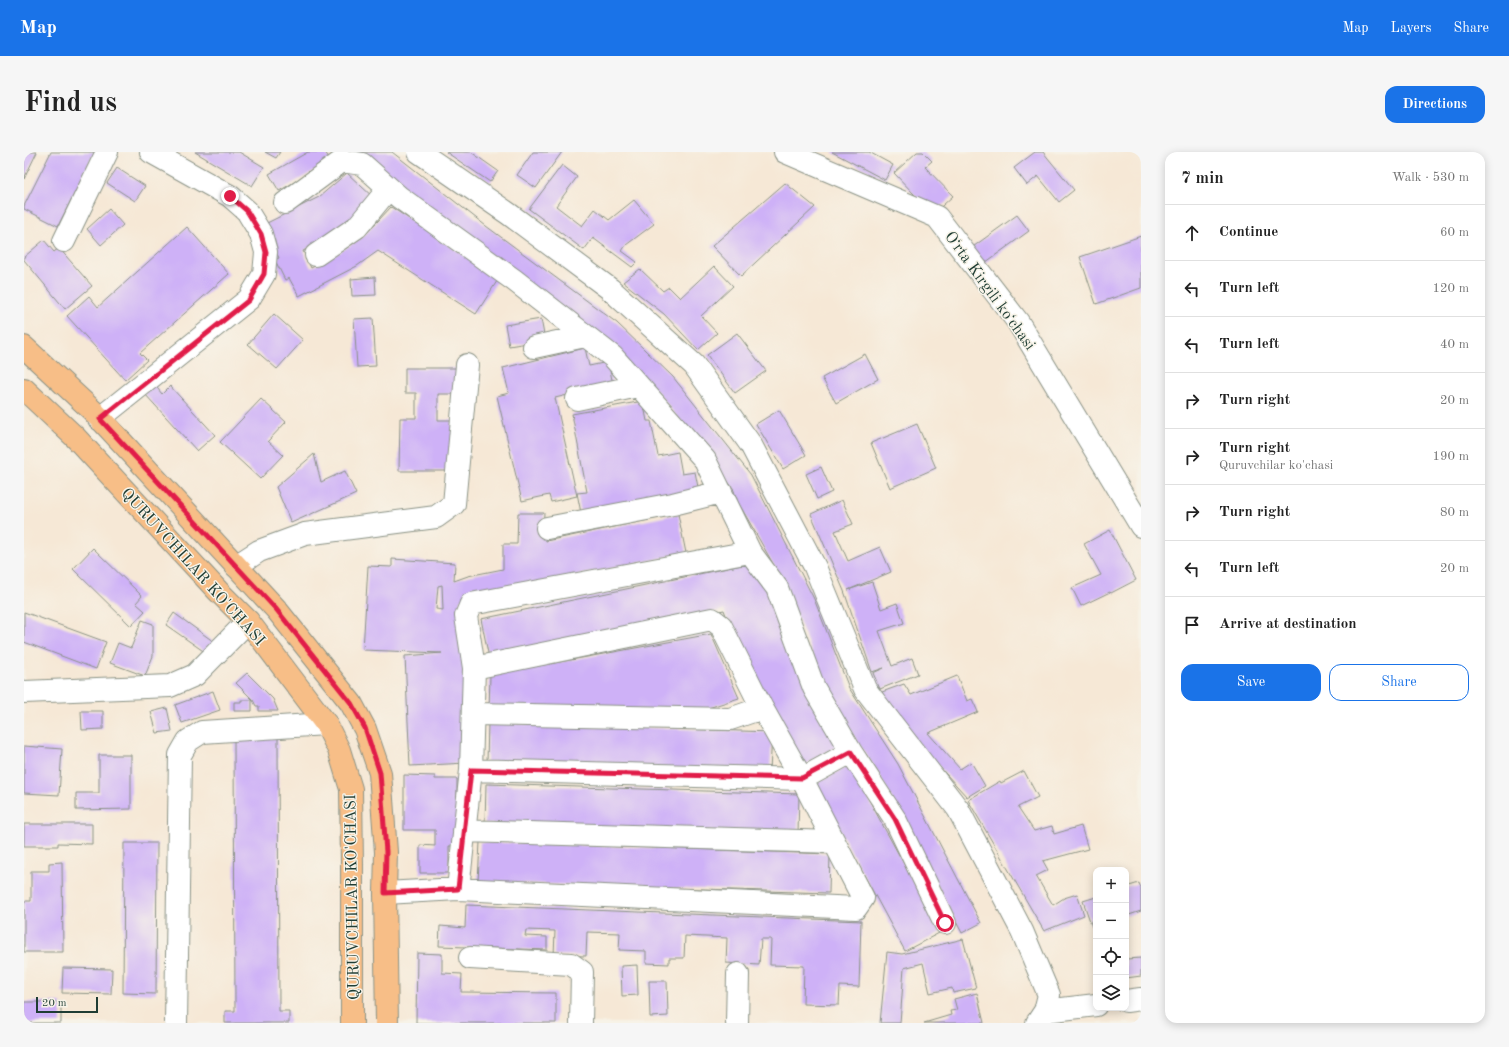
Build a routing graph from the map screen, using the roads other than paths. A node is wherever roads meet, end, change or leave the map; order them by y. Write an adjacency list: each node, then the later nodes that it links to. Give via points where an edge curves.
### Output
1 (107, 152): 7 (street)
2 (151, 152): 16 (street, via 230,196 247,211 261,234 266,252 264,274 249,300)
3 (419, 152): 41 (street, via 509,214 610,290 694,365 751,445 815,568 865,689 958,808 1022,931 1048,995)
4 (785, 152): 18 (street, Oʻrta Kirgili koʻchasi, via 937,217 1018,322)
5 (388, 188): 6 (street, via 362,164 342,161); 8 (street, via 357,227); 9 (street, via 514,280)
6 (285, 203)
7 (64, 241)
8 (316, 255)
9 (585, 336): 11 (street); 13 (street, via 613,357)
10 (24, 347): 16 (main road, QURUVCHILAR KO'CHASI)
11 (534, 347)
12 (466, 365): 21 (street, via 454,504 436,518 305,534 259,551)
13 (638, 386): 15 (street); 17 (street, via 706,460)
14 (24, 389): 22 (main road, QURUVCHILAR KO'CHASI, via 75,437)
15 (577, 399)
16 (100, 419): 21 (main road, QURUVCHILAR KO'CHASI)
17 (721, 492): 19 (street, via 673,504); 20 (street)
18 (1141, 526)
19 (547, 528)
20 (750, 552): 23 (street, via 471,604 466,616); 28 (street, via 777,588 814,688)
21 (236, 566): 34 (main road, QURUVCHILAR KO'CHASI, via 276,609 346,696 365,728 380,773 386,852)
22 (248, 621): 24 (street, via 195,675 170,686); 27 (main road, QURUVCHILAR KO'CHASI)
23 (474, 668): 25 (street, via 712,619 721,626); 26 (street)
24 (24, 692)
25 (762, 708): 26 (street, via 730,719); 30 (street)
26 (473, 714): 29 (street)
27 (326, 724): 42 (street, via 202,732 188,741 180,755); 43 (main road, QURUVCHILAR KO'CHASI, via 339,750 351,789)
28 (851, 752): 30 (street); 35 (street, via 895,819)
29 (471, 770): 30 (street); 31 (street)
30 (802, 778): 32 (street)
31 (464, 831): 32 (street); 33 (street)
32 (834, 842): 33 (street, via 863,898 856,908)
33 (458, 889): 34 (street)
34 (385, 893): 44 (main road, QURUVCHILAR KO'CHASI)
35 (945, 923)
36 (470, 958): 45 (street, via 571,964 582,972)
37 (738, 974): 46 (street)
38 (1141, 999): 39 (street)
39 (1129, 1001)
40 (1093, 1006): 41 (street)
41 (1041, 1017)
42 (176, 1023)
43 (352, 1023)
44 (387, 1023)
45 (581, 1023)
46 (738, 1023)

